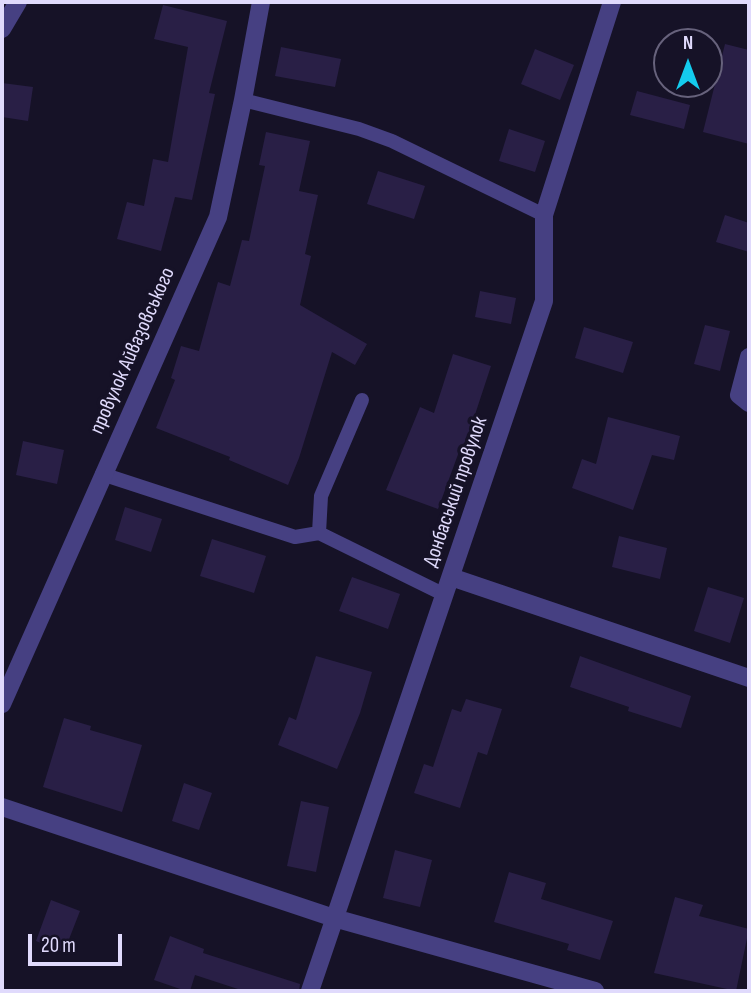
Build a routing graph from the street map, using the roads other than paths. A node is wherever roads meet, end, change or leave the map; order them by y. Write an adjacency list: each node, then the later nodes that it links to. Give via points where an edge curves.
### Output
1 (18, 2): 4 (street)
2 (261, 2): 5 (street, провулок Айвазовського)
3 (612, 2): 6 (street, Донбаський провулок)
4 (2, 29)
5 (243, 100): 6 (lane, via 359,128); 10 (street, провулок Айвазовського, via 218,217)
6 (544, 215): 12 (street, Донбаський провулок, via 544,301)
7 (749, 357): 9 (street, via 739,395)
8 (362, 400): 11 (lane, via 321,496)
9 (749, 403)
10 (102, 474): 11 (lane, via 295,537); 15 (street, провулок Айвазовського)
11 (319, 533): 13 (lane)
12 (451, 577): 13 (street, Донбаський провулок); 14 (street)
13 (445, 595): 17 (street, Донбаський провулок)
14 (749, 678)
15 (2, 704)
16 (2, 807): 17 (street)
17 (334, 918): 18 (street, Донбаський провулок); 19 (street)
18 (310, 991)
19 (595, 991)

